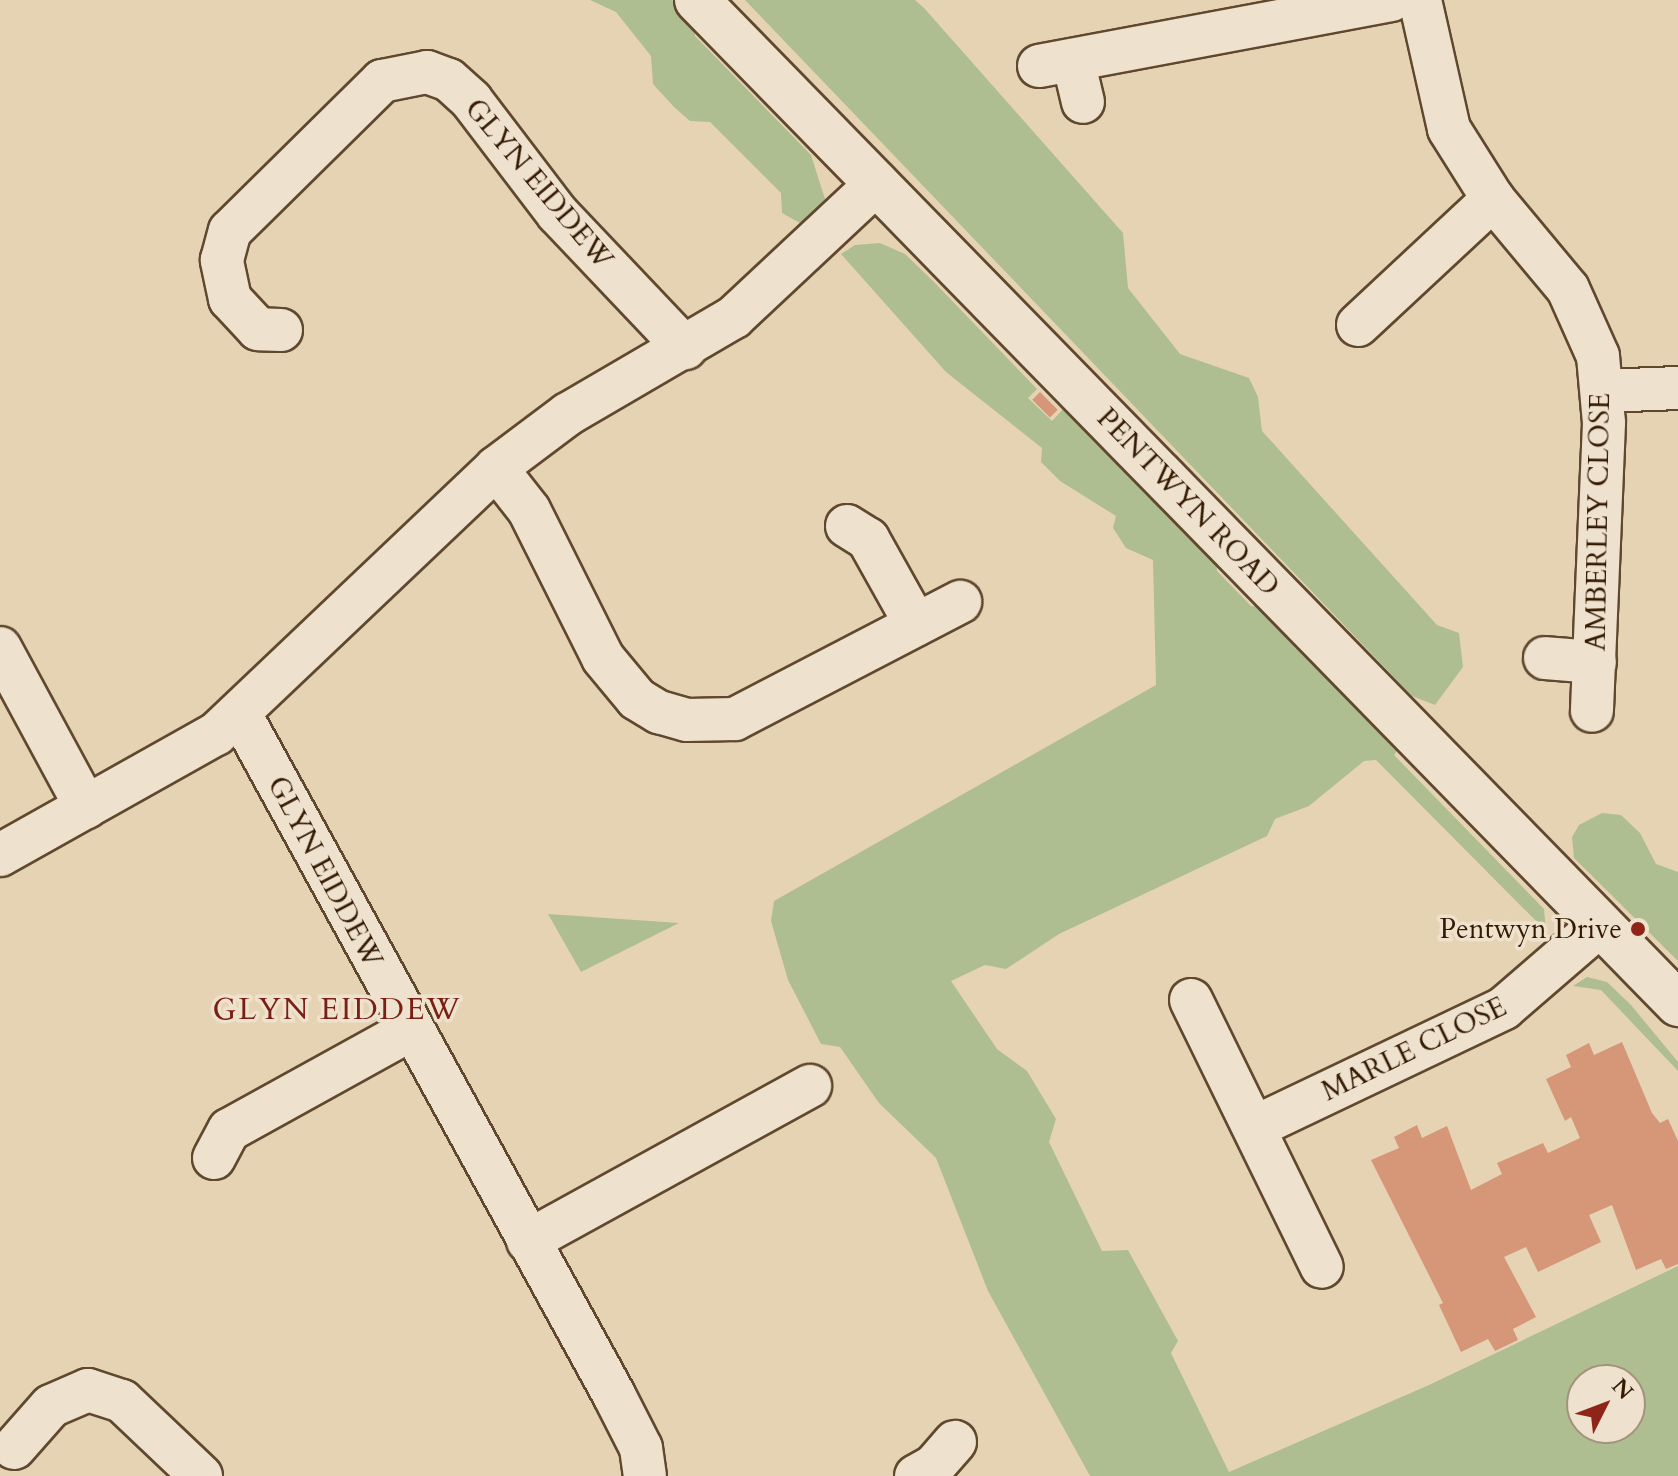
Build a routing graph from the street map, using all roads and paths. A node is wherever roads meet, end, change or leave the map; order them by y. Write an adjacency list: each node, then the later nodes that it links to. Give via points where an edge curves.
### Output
1 (697, 0): 5 (street, PENTWYN ROAD)
2 (1391, 0): 4 (street, via 1056,63)
3 (1420, 0): 6 (street, AMBERLEY CLOSE, via 1449,129)
4 (1083, 102)
5 (877, 183): 9 (street, via 758,297); 23 (street, PENTWYN ROAD)
6 (1493, 199): 7 (street); 11 (street, AMBERLEY CLOSE, via 1568,289 1588,325)
7 (1358, 325)
8 (281, 330): 9 (street, GLYN EIDDEW, via 258,329 230,299 222,260 230,231 382,81 427,72 449,80 471,100 558,214)
9 (685, 348): 12 (street, via 568,414)
10 (1678, 388): 11 (street)
11 (1603, 391): 18 (street, AMBERLEY CLOSE)
12 (496, 468): 15 (street, via 529,510 603,658 637,699 659,712 687,720 735,719); 20 (street)
13 (847, 526): 15 (street, via 868,539)
14 (960, 602): 15 (street)
15 (916, 625)
16 (0, 648): 21 (street)
17 (1545, 658): 18 (street)
18 (1595, 662): 19 (street, AMBERLEY CLOSE)
19 (1592, 711)
20 (240, 714): 21 (street, via 193,749); 26 (street, GLYN EIDDEW)
21 (86, 807): 22 (street)
22 (0, 855)
23 (1600, 925): 25 (street, PENTWYN ROAD); 28 (street, MARLE CLOSE, via 1504,1008)
24 (1191, 1000): 28 (street)
25 (1678, 1004)
26 (410, 1030): 29 (street, via 229,1130); 30 (street, GLYN EIDDEW)
27 (810, 1086): 30 (street)
28 (1255, 1127): 31 (street)
29 (214, 1158)
30 (528, 1241): 35 (street, GLYN EIDDEW, via 641,1448)
31 (1322, 1267)
32 (955, 1442): 36 (street, via 934,1466)
33 (14, 1448): 34 (street, via 51,1406 88,1390 122,1401)
34 (201, 1476)
35 (645, 1476)
36 (916, 1476)

